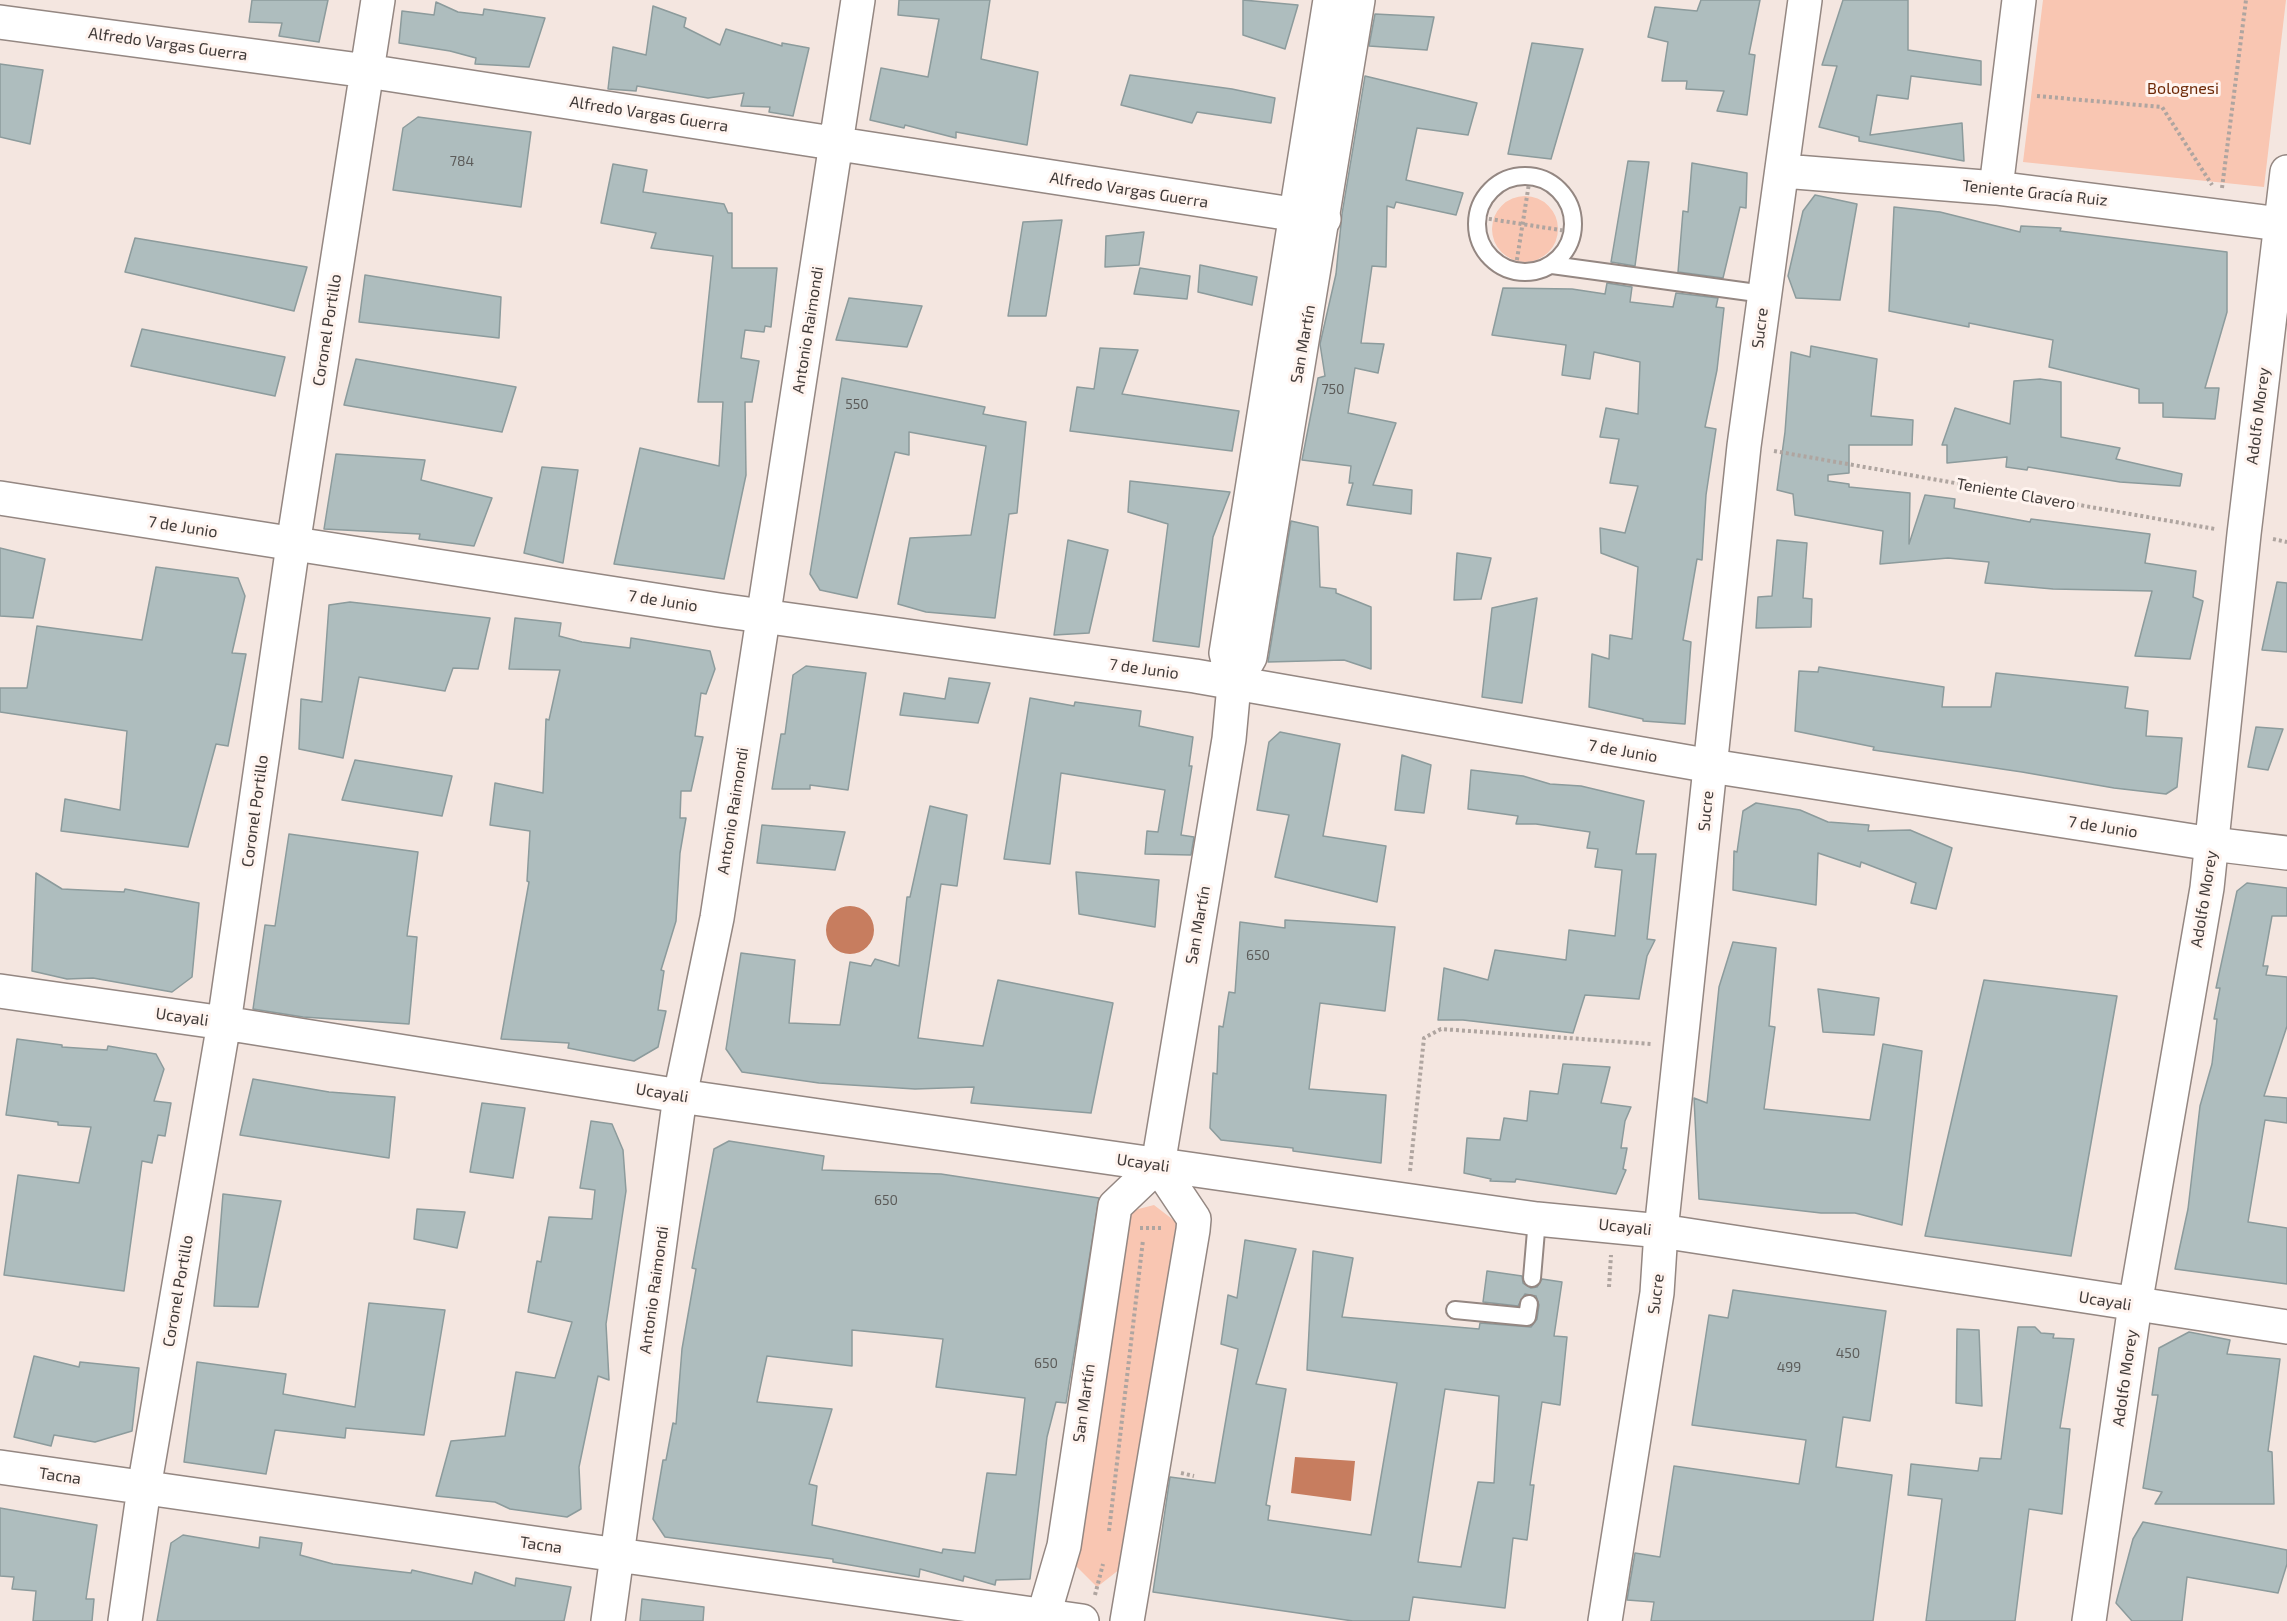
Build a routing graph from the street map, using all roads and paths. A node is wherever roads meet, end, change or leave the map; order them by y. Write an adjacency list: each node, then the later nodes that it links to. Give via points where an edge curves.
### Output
1 (378, 0): 9 (street, Coronel Portillo)
2 (858, 0): 11 (street, Antonio Raimondi)
3 (1330, 0): 18 (street, San Martín)
4 (1358, 0): 18 (street, San Martín)
5 (1805, 0): 12 (street, Sucre)
6 (2019, 0): 10 (street)
7 (2246, 0): 16 (path)
8 (0, 21): 9 (street, Alfredo Vargas Guerra)
9 (367, 71): 11 (street, Alfredo Vargas Guerra); 29 (street, Coronel Portillo)
10 (2009, 94): 15 (street); 16 (path, via 2162,107)
11 (837, 142): 18 (street, Alfredo Vargas Guerra); 30 (street, Antonio Raimondi)
12 (1783, 171): 15 (street, Teniente Gracía Ruiz); 24 (street, Sucre)
13 (2287, 172): 20 (street, Adolfo Morey)
14 (1530, 177): 17 (lane, via 1506,180 1492,189); 19 (path); 21 (lane, via 1552,184 1564,194 1572,208)
15 (1996, 188): 16 (street, Teniente Gracía Ruiz)
16 (2226, 207): 20 (street, Teniente Gracía Ruiz)
17 (1477, 217): 19 (path); 23 (lane, via 1482,248 1492,261)
18 (1310, 218): 31 (street, San Martín, via 1226,653)
19 (1523, 224): 21 (path); 23 (path)
20 (2284, 224): 27 (street, Adolfo Morey)
21 (1573, 232): 22 (lane, via 1564,254)
22 (1552, 265): 23 (lane, via 1538,272); 24 (lane)
23 (1515, 272)
24 (1764, 294): 25 (street, Sucre)
25 (1744, 446): 27 (path, Teniente Clavero); 32 (street, Sucre)
26 (0, 498): 29 (street, 7 de Junio)
27 (2244, 534): 28 (path, Teniente Clavero); 33 (street, Adolfo Morey)
28 (2287, 542)
29 (293, 545): 30 (street, 7 de Junio); 36 (street, Coronel Portillo)
30 (763, 616): 31 (street, 7 de Junio, via 1195,676); 38 (street, Antonio Raimondi, via 717,918)
31 (1234, 685): 32 (street, 7 de Junio); 39 (street, San Martín, via 1229,739)
32 (1711, 766): 33 (street, 7 de Junio); 37 (street, Sucre)
33 (2212, 844): 34 (street, 7 de Junio); 48 (street, Adolfo Morey)
34 (2287, 853)
35 (0, 991): 36 (street, Ucayali)
36 (224, 1023): 38 (street, Ucayali); 52 (street, Coronel Portillo)
37 (1683, 1046): 40 (path, via 1441,1029 1424,1038); 45 (street, Sucre)
38 (680, 1096): 39 (street, Ucayali); 54 (street, Antonio Raimondi)
39 (1158, 1165): 40 (street, Ucayali); 43 (street, San Martín, via 1115,1206); 44 (street, via 1194,1219)
40 (1407, 1201): 41 (street, Ucayali)
41 (1537, 1219): 45 (street, Ucayali); 46 (lane)
42 (1145, 1227): 43 (path); 44 (path); 53 (path)
43 (1110, 1230): 57 (street, San Martín, via 1064,1546)
44 (1193, 1230): 60 (street)
45 (1661, 1231): 48 (street, Ucayali); 61 (street, Sucre, via 1640,1454)
46 (1532, 1278)
47 (1529, 1304): 49 (lane, via 1527,1317)
48 (2135, 1305): 50 (street, Ucayali); 62 (street, Adolfo Morey)
49 (1455, 1310)
50 (2287, 1327)
51 (0, 1467): 52 (street, Tacna)
52 (144, 1488): 54 (street, Tacna); 58 (street, Coronel Portillo)
53 (1108, 1540)
54 (617, 1556): 57 (street, Tacna); 59 (street, Antonio Raimondi)
55 (1104, 1563): 56 (path)
56 (1088, 1610): 57 (street, Tacna)
57 (1043, 1618)
58 (125, 1621)
59 (608, 1621)
60 (1127, 1621)
61 (1605, 1621)
62 (2089, 1621)

